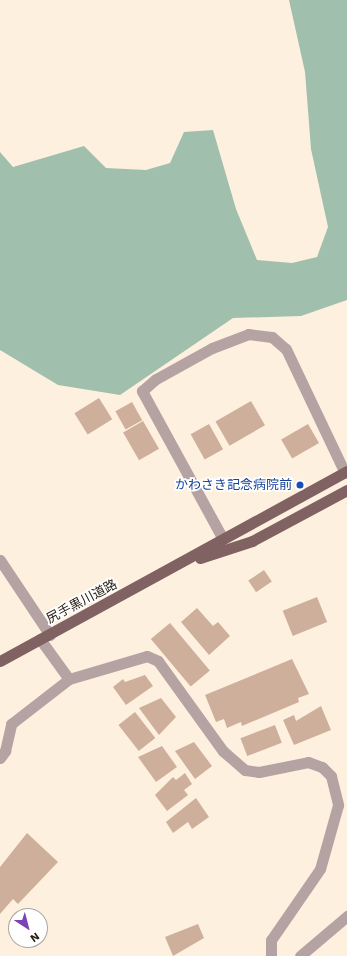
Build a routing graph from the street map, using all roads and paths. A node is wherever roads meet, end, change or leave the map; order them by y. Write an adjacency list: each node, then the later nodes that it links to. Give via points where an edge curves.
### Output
1 (346, 472): 3 (main road, 尻手黒川道路); 3 (street, via 286,349 272,337 248,334 212,348 156,379 142,391)
2 (347, 490): 5 (main road, 尻手黒川道路, via 252,541)
3 (223, 539): 5 (main road, 尻手黒川道路)
4 (0, 560): 6 (street)
5 (177, 566): 6 (main road, 尻手黒川道路)
6 (45, 637): 7 (main road, 尻手黒川道路); 8 (street)
7 (0, 660)
8 (69, 679): 9 (street, via 11,724 5,751); 11 (street, via 147,656 158,661 233,762 260,772 308,762 322,767 332,776 338,806 320,869 271,940)
9 (0, 758)
10 (347, 916): 12 (street)
11 (271, 956)
12 (300, 956)

